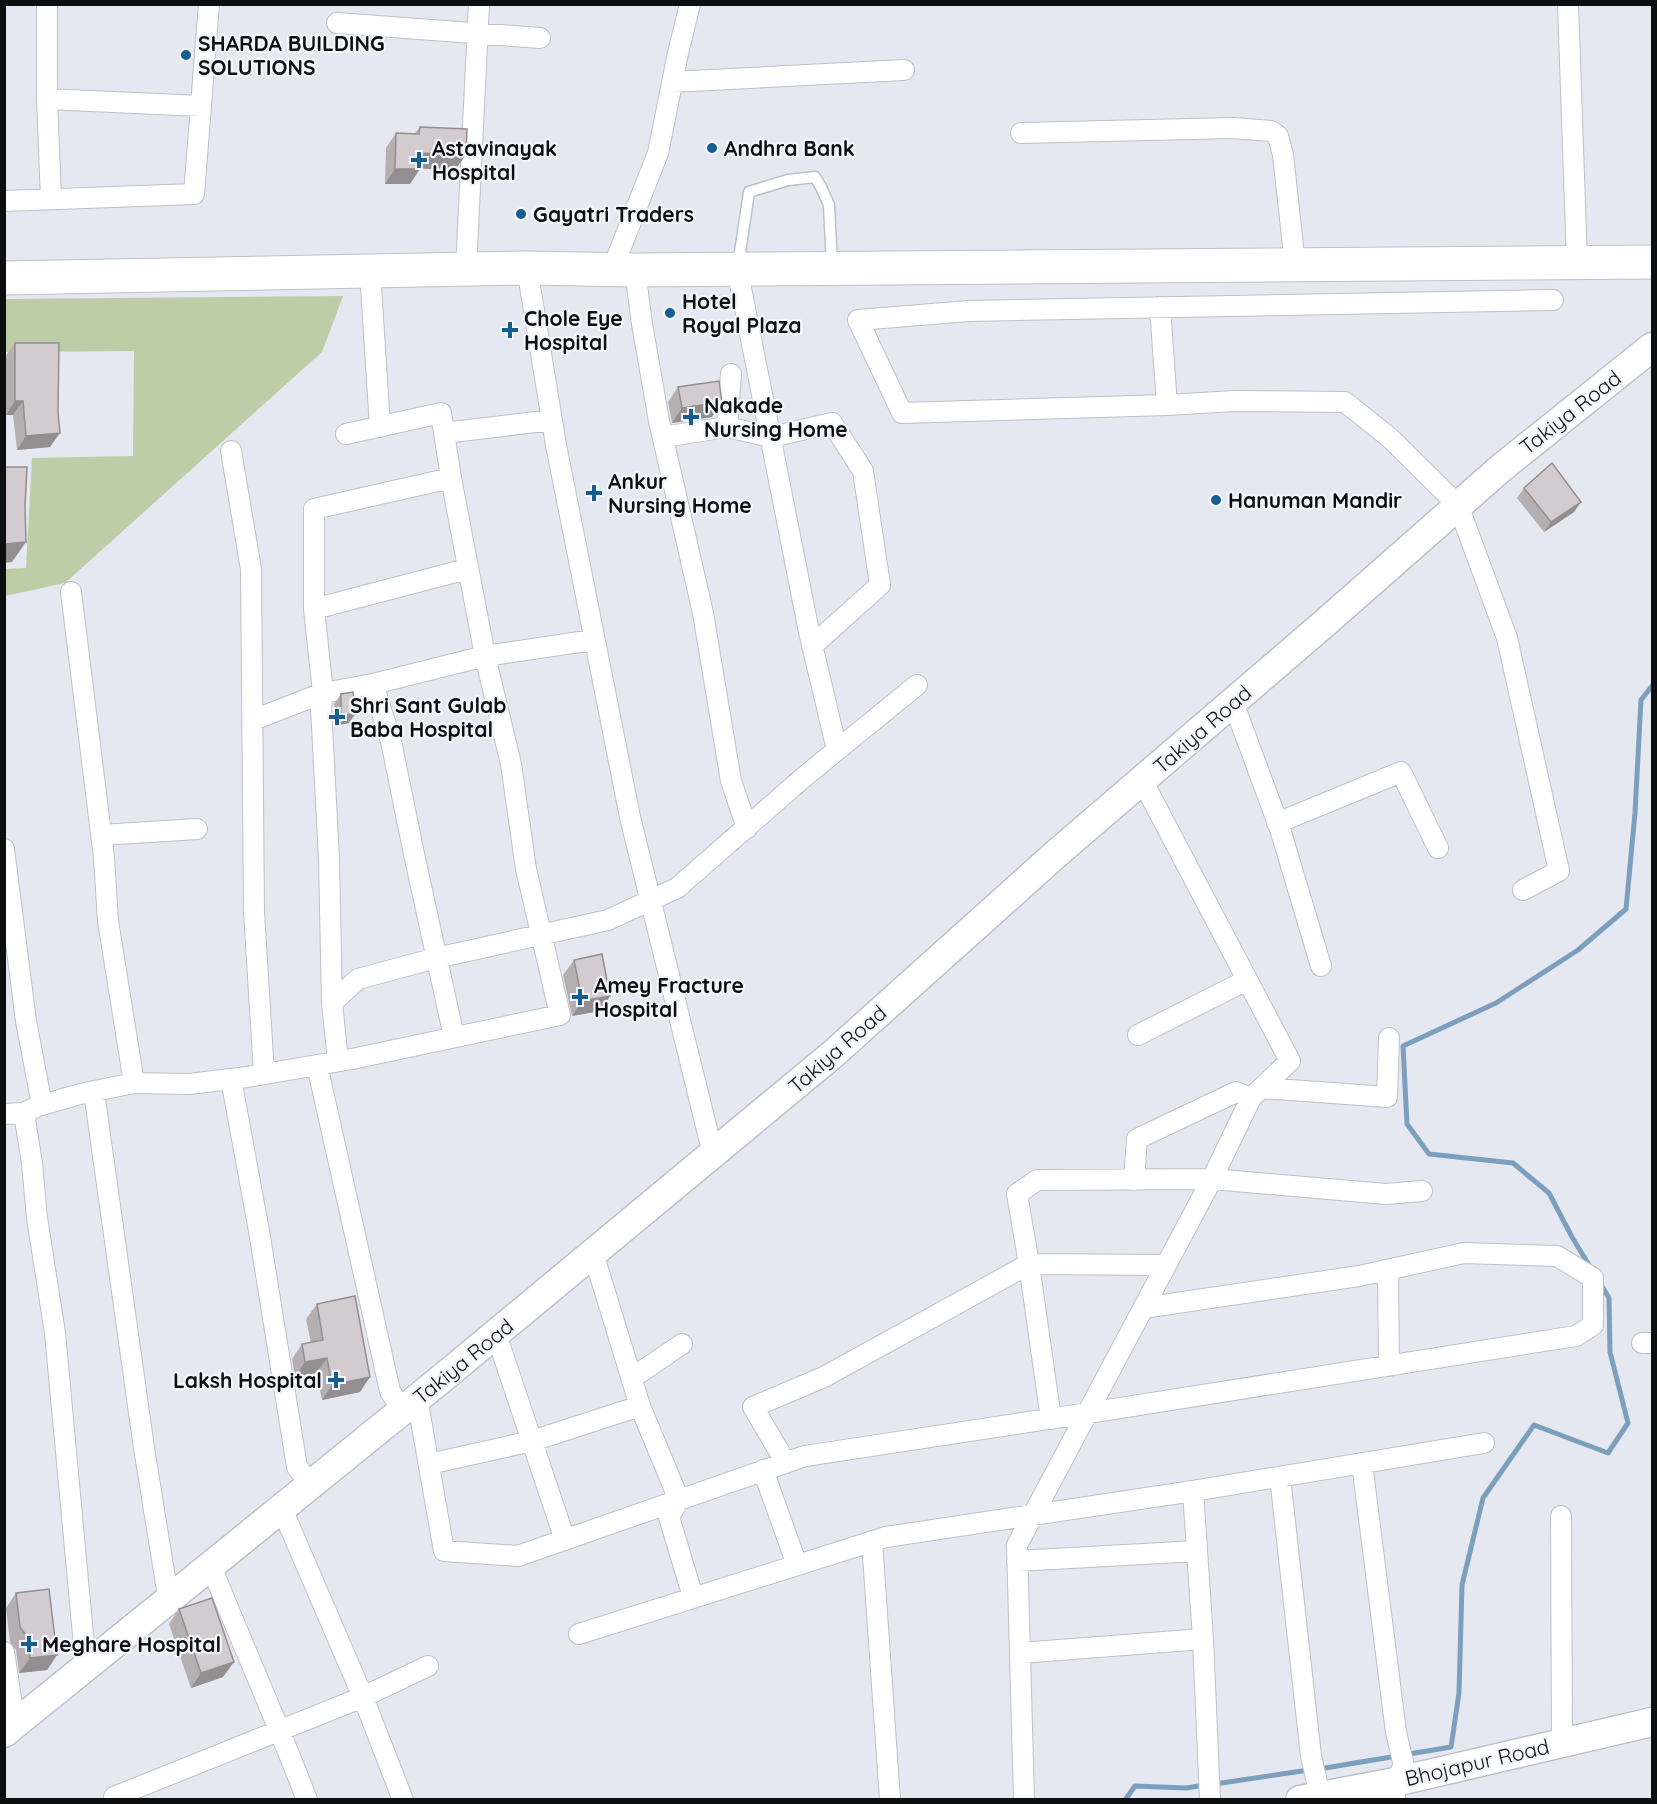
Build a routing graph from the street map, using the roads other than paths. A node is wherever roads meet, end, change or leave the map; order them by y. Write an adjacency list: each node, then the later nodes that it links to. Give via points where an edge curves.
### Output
1 (47, 4): 11 (street)
2 (209, 4): 12 (street)
3 (479, 4): 7 (street)
4 (690, 4): 10 (street)
5 (1568, 4): 16 (street)
6 (337, 23): 7 (street)
7 (477, 33): 8 (street); 22 (street)
8 (540, 38)
9 (904, 69): 10 (street)
10 (672, 82): 23 (street, via 658,153)
11 (48, 99): 12 (street); 14 (street)
12 (201, 106): 14 (street, via 194,194)
13 (1021, 133): 18 (street, via 1233,128 1271,131 1278,136 1283,155)
14 (51, 199): 15 (street)
15 (4, 201)
16 (1576, 262): 17 (highway); 18 (highway)
17 (1653, 262)
18 (1295, 264): 21 (highway)
19 (527, 268): 22 (highway); 23 (highway); 31 (street)
20 (738, 268): 21 (highway); 21 (lane, via 749,192 788,180 815,177 829,205); 23 (highway); 37 (street)
21 (832, 268)
22 (466, 269): 24 (highway)
23 (624, 270): 36 (street, via 642,324)
24 (370, 271): 25 (highway); 32 (street)
25 (4, 278)
26 (1553, 300): 27 (street)
27 (1160, 307): 30 (street); 30 (street, via 969,311 858,320 902,412)
28 (1653, 347): 40 (main road, Takiya Road)
29 (730, 374): 33 (street)
30 (1167, 405): 40 (street, via 1344,402 1390,438)
31 (552, 420): 34 (street); 44 (street)
32 (380, 427): 34 (street, via 441,413); 35 (street)
33 (727, 427): 36 (street); 37 (street)
34 (444, 433): 39 (street)
35 (346, 434)
36 (663, 436): 55 (street, via 703,613 731,782)
37 (771, 437): 45 (street); 45 (street, via 832,423 863,471 880,585)
38 (231, 451): 51 (street, via 251,569)
39 (451, 478): 41 (street); 43 (street, via 314,509)
40 (1458, 505): 50 (main road, Takiya Road); 60 (street, via 1507,638 1559,871)
41 (467, 569): 43 (street); 46 (street)
42 (71, 592): 57 (street)
43 (314, 609): 49 (street)
44 (593, 640): 46 (street); 61 (street)
45 (812, 646): 52 (street)
46 (485, 656): 47 (street); 62 (street, via 511,764 526,869)
47 (373, 684): 49 (street); 63 (street, via 391,741)
48 (917, 685): 52 (street)
49 (323, 693): 51 (street); 66 (street)
50 (1233, 702): 53 (main road, Takiya Road); 54 (street)
51 (253, 720): 72 (street, via 254,912)
52 (837, 750): 55 (street)
53 (1142, 780): 65 (street); 78 (main road, Takiya Road, via 833,1054)
54 (1277, 823): 58 (street, via 1401,772); 64 (street)
55 (747, 828): 61 (street, via 677,888)
56 (197, 829): 57 (street)
57 (102, 835): 74 (street, via 108,921)
58 (1438, 848)
59 (5, 855): 77 (street, via 26,1021)
60 (1523, 890)
61 (650, 901): 62 (street, via 608,920); 78 (street)
62 (542, 935): 63 (street); 68 (street, via 560,1015)
63 (436, 958): 66 (street, via 358,979); 68 (street)
64 (1321, 966)
65 (1248, 980): 67 (street); 76 (street, via 1290,1061)
66 (332, 1003): 70 (street)
67 (1138, 1035)
68 (454, 1037): 70 (street)
69 (1389, 1038): 76 (street, via 1387,1097)
70 (338, 1061): 71 (street)
71 (317, 1065): 72 (street); 91 (street, via 390,1391)
72 (264, 1074): 73 (street)
73 (231, 1079): 74 (street, via 189,1084); 102 (street, via 297,1467)
74 (134, 1083): 75 (street)
75 (94, 1092): 77 (street); 115 (street)
76 (1256, 1093): 79 (street); 80 (street, via 1236,1092 1137,1139)
77 (24, 1110): 121 (street, via 56,1333)
78 (713, 1154): 82 (main road, Takiya Road)
79 (1212, 1179): 80 (street); 81 (street, via 1386,1194); 84 (street)
80 (1134, 1180): 83 (street, via 1038,1180 1017,1194)
81 (1422, 1191)
82 (593, 1253): 87 (main road, Takiya Road); 90 (street)
83 (1029, 1264): 84 (street); 94 (street); 97 (street, via 824,1377 753,1407)
84 (1166, 1265): 86 (street)
85 (1388, 1270): 86 (street); 89 (street); 89 (street, via 1464,1253 1557,1256 1593,1278 1593,1325 1576,1336)
86 (1143, 1308): 93 (street)
87 (496, 1334): 91 (main road, Takiya Road); 95 (street)
88 (682, 1344): 90 (street)
89 (1389, 1366): 93 (street)
90 (632, 1378): 92 (street)
91 (410, 1405): 99 (street); 102 (main road, Takiya Road)
92 (640, 1406): 95 (street); 104 (street)
93 (1086, 1413): 94 (street); 106 (street)
94 (1051, 1419): 97 (street, via 805,1456)
95 (532, 1441): 99 (street); 108 (street)
96 (1484, 1443): 98 (street)
97 (786, 1463): 100 (street)
98 (1362, 1463): 101 (street); 127 (street, via 1396,1732)
99 (429, 1464): 108 (street, via 444,1551 518,1556)
100 (763, 1470): 104 (street); 112 (street)
101 (1280, 1477): 103 (street); 128 (street, via 1311,1756)
102 (311, 1485): 105 (main road, Takiya Road)
103 (1193, 1491): 106 (street); 110 (street)
104 (679, 1500): 108 (street); 114 (street, via 669,1517)
105 (282, 1509): 113 (main road, Takiya Road); 122 (street)
106 (1034, 1515): 109 (street); 111 (street, via 1017,1545)
107 (1561, 1516): 126 (street)
108 (565, 1540)
109 (872, 1541): 112 (street); 133 (street)
110 (1197, 1551): 111 (street); 117 (street)
111 (1017, 1561): 119 (street)
112 (797, 1564): 114 (street)
113 (211, 1566): 115 (main road, Takiya Road); 125 (street)
114 (693, 1597): 116 (street)
115 (167, 1602): 121 (main road, Takiya Road)
116 (579, 1634)
117 (1203, 1639): 119 (street); 130 (street)
118 (4, 1652): 124 (street)
119 (1020, 1653): 134 (street)
120 (428, 1666): 122 (street)
121 (86, 1667): 124 (main road, Takiya Road)
122 (363, 1697): 125 (street); 132 (street)
123 (1652, 1716): 126 (main road, Bhojapur Road)
124 (10, 1729)
125 (280, 1729): 129 (street); 131 (street)
126 (1562, 1742): 127 (main road, Bhojapur Road)
127 (1398, 1782): 128 (main road, Bhojapur Road)
128 (1311, 1793)
129 (114, 1797)
130 (1210, 1798)
131 (307, 1800)
132 (403, 1800)
133 (890, 1800)
134 (1024, 1800)

